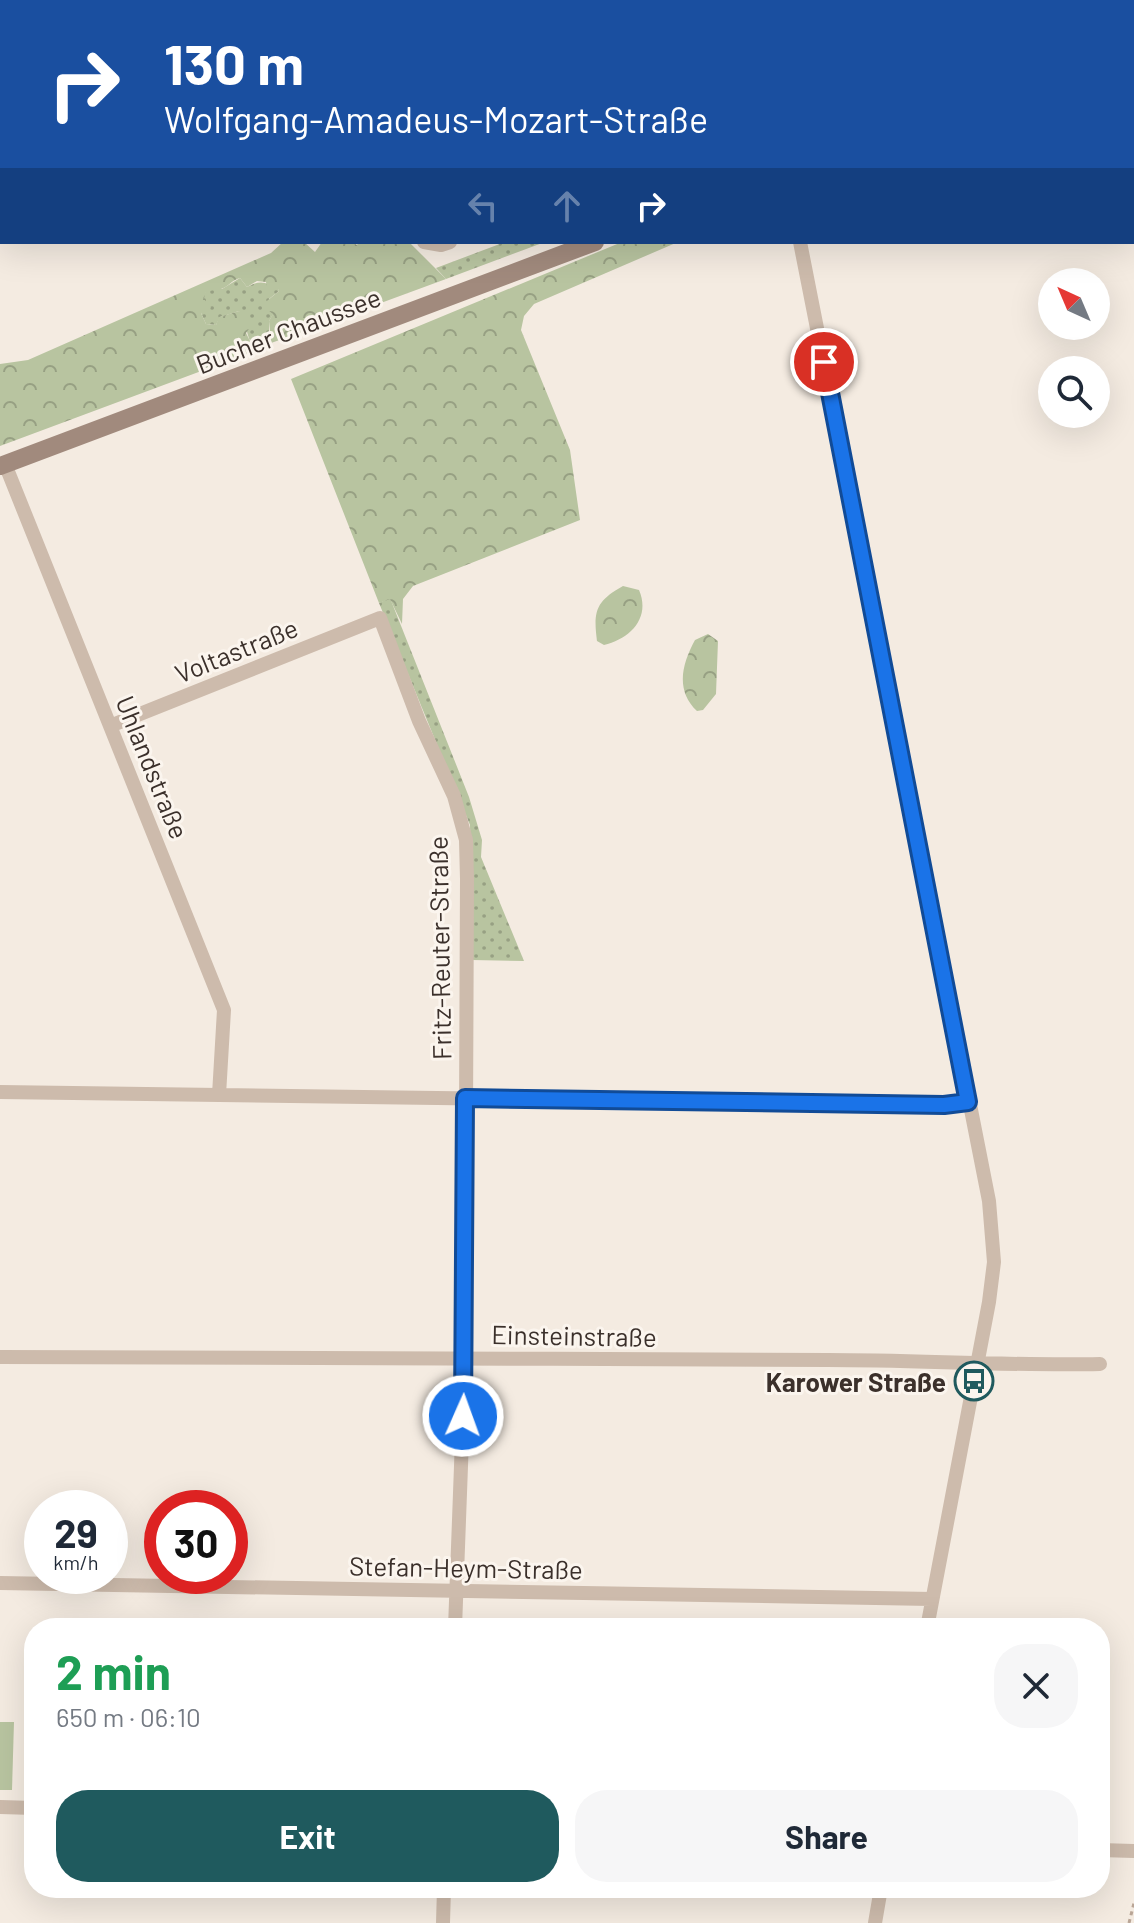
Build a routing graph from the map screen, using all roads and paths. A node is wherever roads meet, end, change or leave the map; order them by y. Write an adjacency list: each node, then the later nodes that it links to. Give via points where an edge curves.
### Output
1 (590, 244): 3 (main road, Bucher Chaussee)
2 (800, 244): 9 (street)
3 (2, 465): 5 (street, Uhlandstraße)
4 (380, 618): 5 (street, Voltastraße); 8 (street, Fritz-Reuter-Straße, via 454,796 466,840)
5 (110, 726): 7 (street, Uhlandstraße, via 224,1010)
6 (0, 1092): 7 (street)
7 (219, 1095): 8 (street)
8 (465, 1098): 9 (street); 11 (street, Fritz-Reuter-Straße)
9 (968, 1102): 12 (street, via 993,1240 989,1302)
10 (0, 1357): 11 (street, Einsteinstraße)
11 (465, 1358): 12 (street, Einsteinstraße); 15 (street, Fritz-Reuter-Straße)
12 (977, 1361): 13 (street, Einsteinstraße); 16 (street)
13 (1100, 1364)
14 (0, 1583): 15 (street, Stefan-Heym-Straße)
15 (457, 1591): 16 (street, Stefan-Heym-Straße); 17 (street, Fritz-Reuter-Straße)
16 (932, 1599): 18 (street)
17 (456, 1618)
18 (929, 1618)
19 (0, 1807): 20 (street)
20 (24, 1808)
21 (1110, 1850): 22 (street)
22 (1134, 1851)
23 (444, 1898): 26 (street)
24 (879, 1898): 27 (street)
25 (1134, 1903): 28 (path)
26 (443, 1923)
27 (875, 1923)
28 (1129, 1923)

